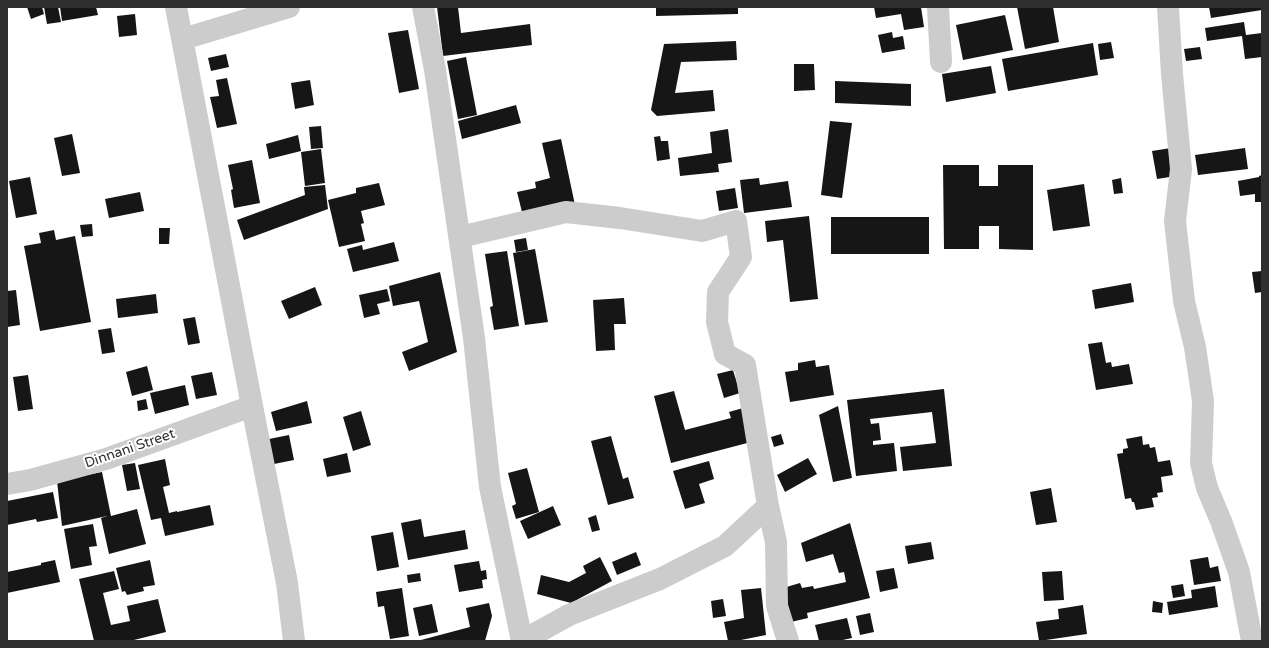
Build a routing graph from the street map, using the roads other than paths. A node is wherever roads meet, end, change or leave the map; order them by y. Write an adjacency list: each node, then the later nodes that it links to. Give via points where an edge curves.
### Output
1 (176, 7): 6 (street)
2 (289, 7): 6 (street)
3 (423, 7): 8 (street)
4 (938, 7): 7 (street)
5 (1168, 7): 15 (street, via 1181,169 1175,221 1184,301 1195,347 1203,401 1202,463 1207,488 1239,572)
6 (183, 39): 9 (street)
7 (941, 62)
8 (460, 237): 11 (street, via 566,212 702,231 736,221 741,257 718,292 717,322 725,354 745,366); 13 (street, via 490,487)
9 (252, 406): 10 (street, Dinnani Street, via 106,459); 12 (street, via 287,583)
10 (7, 484)
11 (768, 506): 13 (street, via 725,546 660,579 569,615); 14 (street, via 776,542 777,606)
12 (294, 641)
13 (522, 641)
14 (788, 641)
15 (1252, 641)

